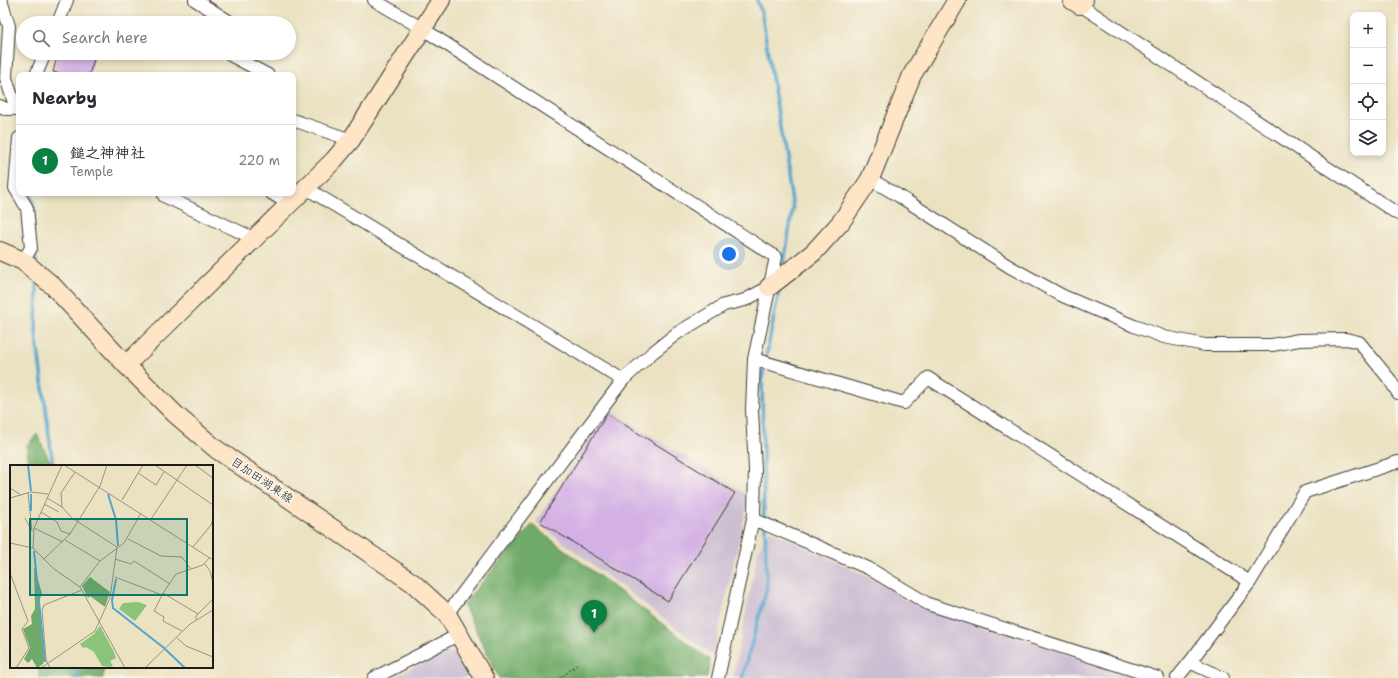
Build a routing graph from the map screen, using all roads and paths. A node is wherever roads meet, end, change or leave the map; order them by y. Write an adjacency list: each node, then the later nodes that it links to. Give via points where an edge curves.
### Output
1 (1, 0): 15 (street, via 9,26 6,78)
2 (67, 0): 8 (street)
3 (195, 0): 9 (street)
4 (374, 0): 10 (street)
5 (441, 0): 10 (street)
6 (957, 0): 21 (street, via 912,76)
7 (1079, 2): 28 (street)
8 (61, 16)
9 (221, 16)
10 (423, 29): 19 (street); 32 (street, via 776,257)
11 (42, 60): 13 (street)
12 (240, 60): 14 (street)
13 (37, 72)
14 (262, 72)
15 (16, 101)
16 (0, 106): 17 (street, via 6,109)
17 (16, 106)
18 (296, 121): 19 (street)
19 (351, 140): 22 (street)
20 (16, 176): 23 (street)
21 (870, 179): 32 (street, via 841,222 814,252); 36 (street, via 1010,267 1063,296 1134,326 1164,337 1205,345 1272,345 1299,340 1346,339 1359,342)
22 (306, 188): 27 (street); 35 (street)
23 (16, 190)
24 (20, 196): 31 (street, via 27,208 31,248)
25 (164, 196): 29 (street)
26 (276, 196): 27 (street)
27 (290, 204): 29 (street)
28 (1398, 214)
29 (255, 239): 34 (street)
30 (0, 251): 31 (street, 目加田湖東線)
31 (23, 261): 34 (street, 目加田湖東線, via 53,286)
32 (769, 287): 33 (street); 35 (street, via 745,300 724,305 676,334)
33 (754, 359): 38 (street); 39 (street, via 904,403 928,378)
34 (126, 365): 40 (street, 目加田湖東線, via 175,414 216,449 413,583)
35 (622, 380): 40 (street)
36 (1398, 393)
37 (1398, 462): 39 (street, via 1305,492)
38 (753, 519): 47 (street); 48 (street, via 868,568 928,604)
39 (1250, 582): 42 (street)
40 (447, 614): 41 (street, 目加田湖東線)
41 (460, 634): 44 (street); 45 (street, 目加田湖東線)
42 (1190, 662): 49 (street); 50 (street)
43 (578, 664): 46 (path)
44 (374, 678)
45 (484, 678)
46 (560, 678)
47 (718, 678)
48 (1158, 678)
49 (1177, 678)
50 (1222, 678)

